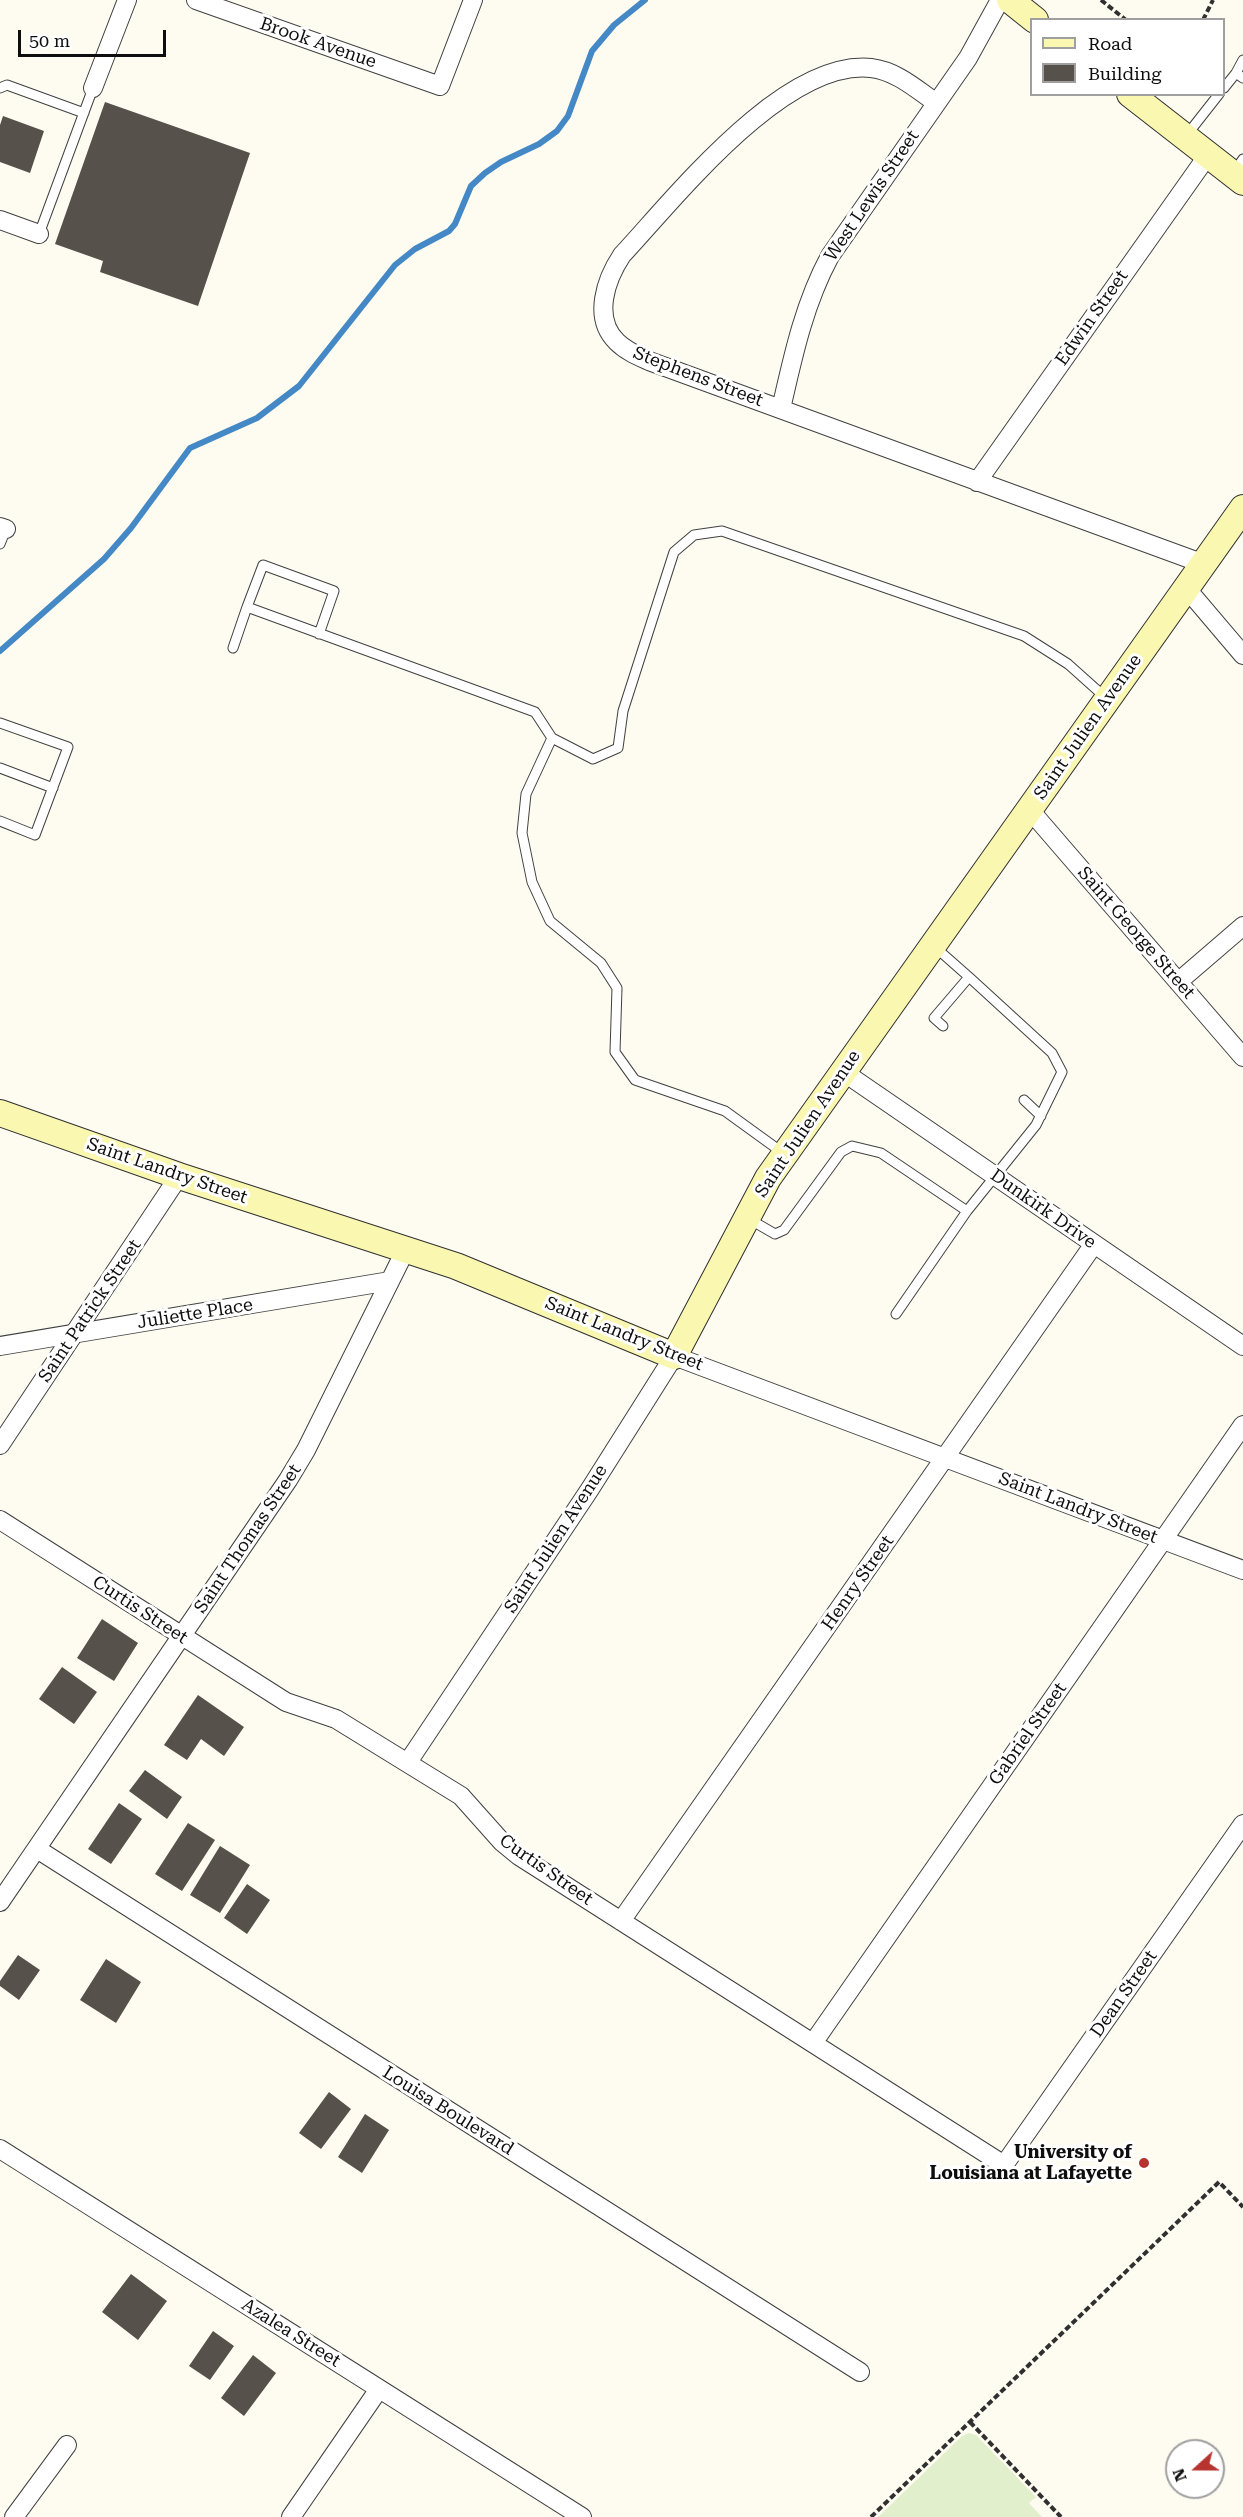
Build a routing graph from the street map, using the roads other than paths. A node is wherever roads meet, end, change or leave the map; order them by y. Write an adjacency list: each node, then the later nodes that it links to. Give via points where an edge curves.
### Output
1 (127, 0): 11 (street)
2 (196, 0): 3 (street, Brook Avenue, via 440,86)
3 (473, 0)
4 (1000, 0): 14 (street, West Lewis Street, via 968,58)
5 (1010, 0): 6 (street)
6 (1032, 18)
7 (1243, 60): 8 (lane)
8 (1239, 75): 9 (lane)
9 (1225, 87)
10 (0, 88): 15 (lane, via 8,85)
11 (93, 88): 15 (lane)
12 (1132, 96): 16 (street)
13 (1217, 96): 16 (lane)
14 (935, 102): 21 (street, West Lewis Street, via 818,279 795,348); 21 (street, Stephens Street, via 898,76 873,68 838,72 806,85 743,127 622,255 608,278 605,317 615,340 626,349)
15 (84, 113): 20 (lane)
16 (1185, 138): 17 (street)
17 (1208, 155): 18 (street); 22 (street, Edwin Street)
18 (1239, 172)
19 (0, 220): 20 (street)
20 (39, 234)
21 (781, 409): 22 (street, Stephens Street)
22 (977, 482): 24 (street, Stephens Street)
23 (1243, 508): 24 (street, Saint Julien Avenue)
24 (1204, 564): 25 (street, Saint Julien Avenue)
25 (1187, 590): 29 (street); 30 (street, Saint Julien Avenue)
26 (247, 607): 27 (lane); 27 (lane, via 263,565 334,591); 28 (lane)
27 (319, 634): 32 (lane, via 535,712)
28 (233, 648)
29 (1243, 655)
30 (1106, 698): 32 (lane, via 1068,664 1024,636 722,531 694,535 674,552 623,711 618,748 593,759); 35 (street, Saint Julien Avenue)
31 (0, 723): 34 (lane, via 68,747)
32 (552, 738): 47 (lane, via 526,794 522,832 532,882 550,921 601,963 617,988 615,1052 635,1080 725,1111)
33 (0, 768): 34 (lane)
34 (53, 788): 36 (lane, via 35,835)
35 (1029, 809): 38 (street, Saint Julien Avenue); 40 (street, Saint George Street)
36 (0, 821)
37 (1243, 926): 40 (street)
38 (933, 946): 39 (lane); 43 (street, Saint Julien Avenue)
39 (969, 977): 41 (lane, via 934,1018); 46 (lane, via 1052,1053 1062,1072)
40 (1178, 982): 42 (street, Saint George Street)
41 (943, 1026)
42 (1243, 1057)
43 (842, 1071): 47 (street, Saint Julien Avenue); 48 (street, Dunkirk Drive)
44 (1024, 1100): 46 (lane)
45 (0, 1113): 49 (street, Saint Landry Street)
46 (1041, 1116): 48 (lane)
47 (785, 1154): 51 (street, Saint Julien Avenue)
48 (994, 1175): 50 (lane); 52 (street, Dunkirk Drive)
49 (179, 1176): 53 (street, Saint Landry Street); 56 (street, Saint Patrick Street)
50 (967, 1211): 51 (lane, via 881,1153 852,1146 841,1152 784,1230 775,1234); 55 (lane)
51 (746, 1218): 59 (street, Saint Julien Avenue)
52 (1094, 1244): 58 (street, Dunkirk Drive); 62 (street, Henry Street)
53 (406, 1249): 54 (street, Saint Thomas Street); 59 (street, Saint Landry Street, via 518,1290)
54 (390, 1281): 56 (street, Juliette Place); 66 (street, Saint Thomas Street, via 306,1450)
55 (896, 1314)
56 (76, 1334): 57 (street, Juliette Place); 61 (street, Saint Patrick Street)
57 (0, 1346)
58 (1243, 1346)
59 (674, 1356): 62 (street, Saint Landry Street); 67 (street, Saint Julien Avenue)
60 (1243, 1425): 64 (street, Gabriel Street)
61 (0, 1444)
62 (946, 1458): 64 (street, Saint Landry Street); 71 (street, Henry Street)
63 (0, 1520): 66 (street, Curtis Street)
64 (1163, 1540): 65 (street, Saint Landry Street); 72 (street, Gabriel Street)
65 (1243, 1570)
66 (182, 1637): 67 (street, Curtis Street, via 286,1702 336,1719); 69 (street, Saint Thomas Street)
67 (408, 1762): 71 (street, Curtis Street, via 461,1796 519,1856)
68 (1243, 1824): 74 (street, Dean Street)
69 (37, 1849): 70 (street, Saint Thomas Street); 75 (street, Louisa Boulevard)
70 (0, 1902)
71 (621, 1921): 72 (street, Curtis Street)
72 (813, 2043): 74 (street, Curtis Street)
73 (0, 2149): 76 (street, Azalea Street)
74 (1004, 2165)
75 (860, 2372)
76 (379, 2389): 79 (street); 80 (street, Azalea Street)
77 (67, 2445): 78 (street)
78 (14, 2517)
79 (291, 2517)
80 (582, 2517)

